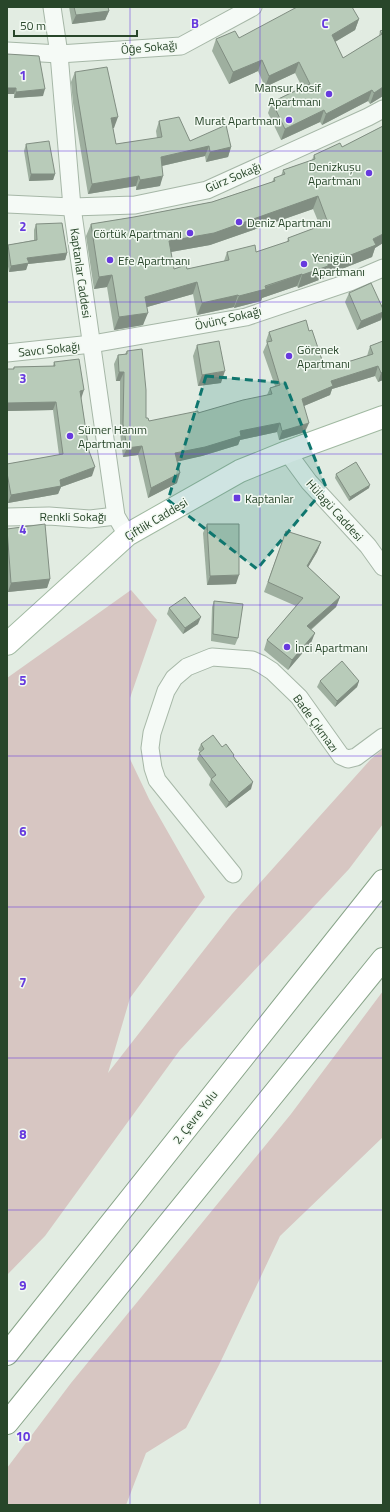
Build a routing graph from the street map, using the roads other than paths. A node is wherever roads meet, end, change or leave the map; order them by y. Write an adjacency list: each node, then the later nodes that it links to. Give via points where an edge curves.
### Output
1 (52, 7): 4 (street, Kaptanlar Caddesi)
2 (253, 7): 4 (street, Öḡe Sokağı, via 181,46)
3 (7, 51): 4 (street, Öḡe Sokağı)
4 (59, 54): 7 (street, Kaptanlar Caddesi)
5 (383, 109): 7 (street, Gürz Sokağı, via 207,190 136,205)
6 (7, 204): 7 (street, Gürz Sokağı)
7 (72, 208): 9 (street, Kaptanlar Caddesi)
8 (383, 268): 9 (street, Övünç Sokağı, via 350,282 246,317)
9 (92, 344): 10 (street, Savcı Sokağı); 13 (street, Kaptanlar Caddesi)
10 (7, 353)
11 (383, 417): 12 (main road, Çiftlik Caddesi)
12 (287, 452): 15 (main road, Çiftlik Caddesi, via 240,472); 16 (street, Hülagü Caddesi, via 309,482 368,546)
13 (116, 516): 14 (street, Renkli Sokağı, via 90,519 49,516); 15 (street, Kaptanlar Caddesi)
14 (7, 517)
15 (127, 535): 17 (main road, Çiftlik Caddesi)
16 (383, 567)
17 (7, 644)
18 (383, 737): 19 (street, Bade Çıkmazı, via 356,757 348,759 341,756 299,697 272,671 252,660 212,657 187,667 174,678 166,691 152,734 150,748 153,768 157,780)
19 (233, 874)
20 (383, 881): 22 (main road, 2. Çevre Yolu)
21 (383, 959): 23 (main road)
22 (7, 1354)
23 (7, 1423)

